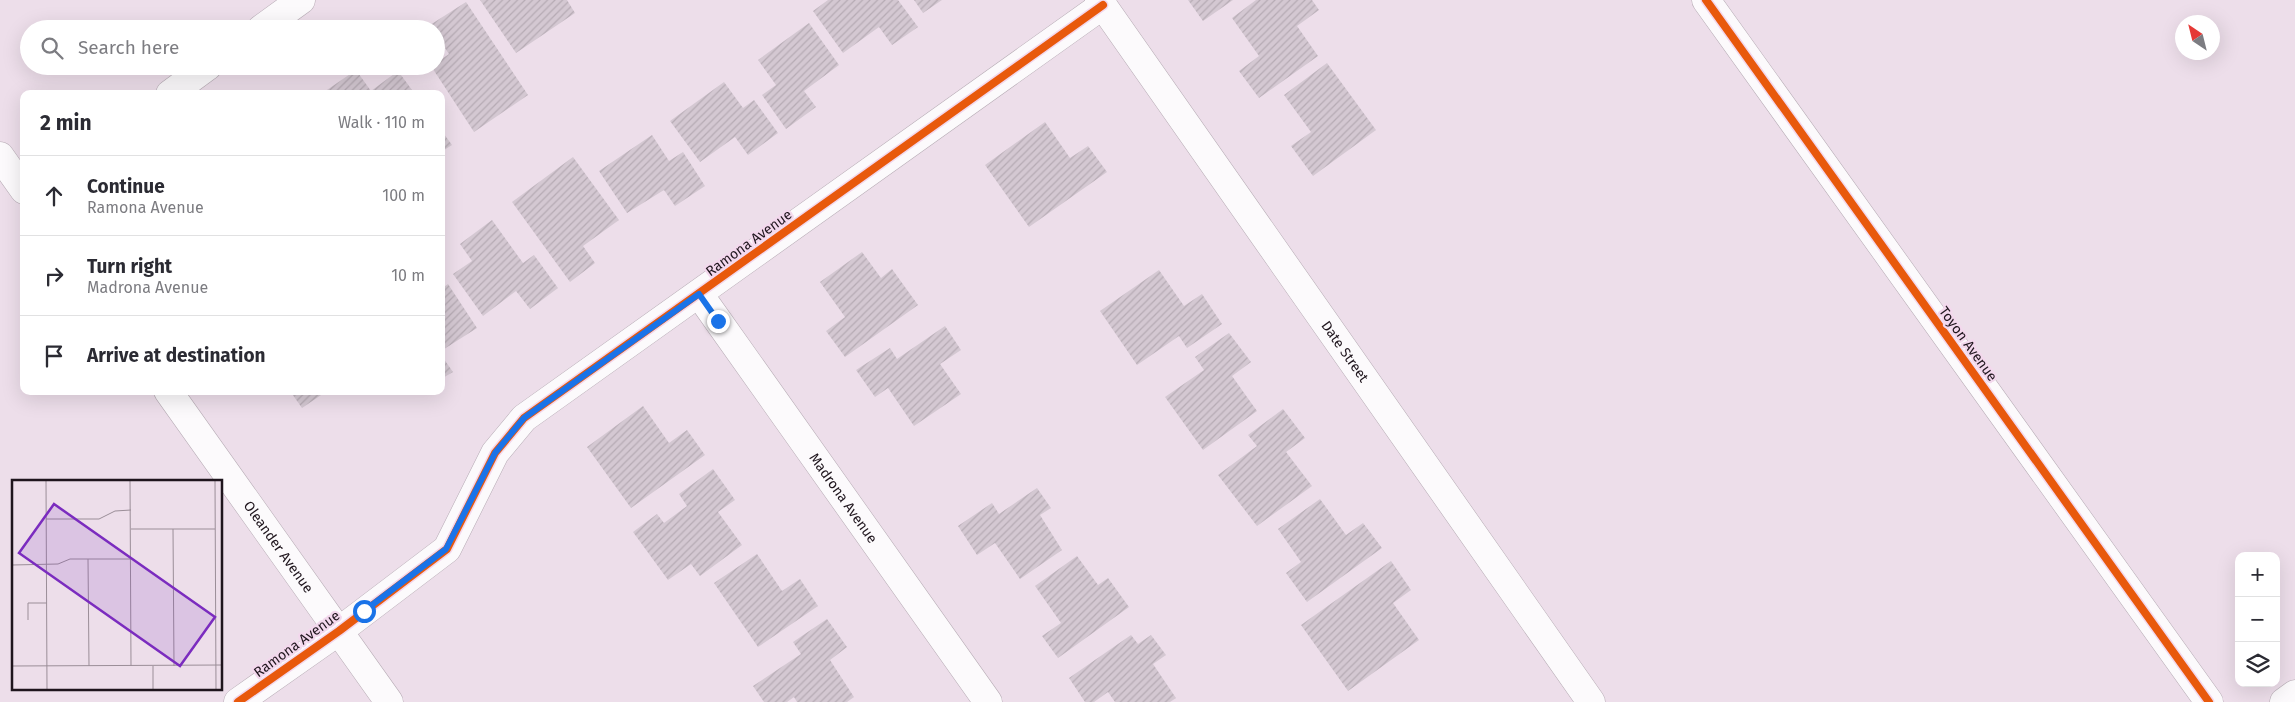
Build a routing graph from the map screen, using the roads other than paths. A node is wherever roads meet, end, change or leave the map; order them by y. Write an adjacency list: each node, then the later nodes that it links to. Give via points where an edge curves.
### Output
1 (301, 0): 4 (street)
2 (1706, 0): 17 (street, Toyon Avenue)
3 (1101, 3): 9 (street, Ramona Avenue); 16 (street, Date Street)
4 (273, 20)
5 (196, 75): 6 (street)
6 (175, 90)
7 (0, 156): 8 (street)
8 (20, 184)
9 (699, 294): 11 (street, Ramona Avenue, via 524,418 495,453 446,549); 15 (street, Madrona Avenue)
10 (171, 395): 11 (street, Oleander Avenue)
11 (339, 631): 13 (street, Ramona Avenue); 14 (street, Oleander Avenue)
12 (2295, 694): 18 (street)
13 (238, 702)
14 (389, 702)
15 (988, 702)
16 (1591, 702)
17 (2208, 702)
18 (2284, 702)

